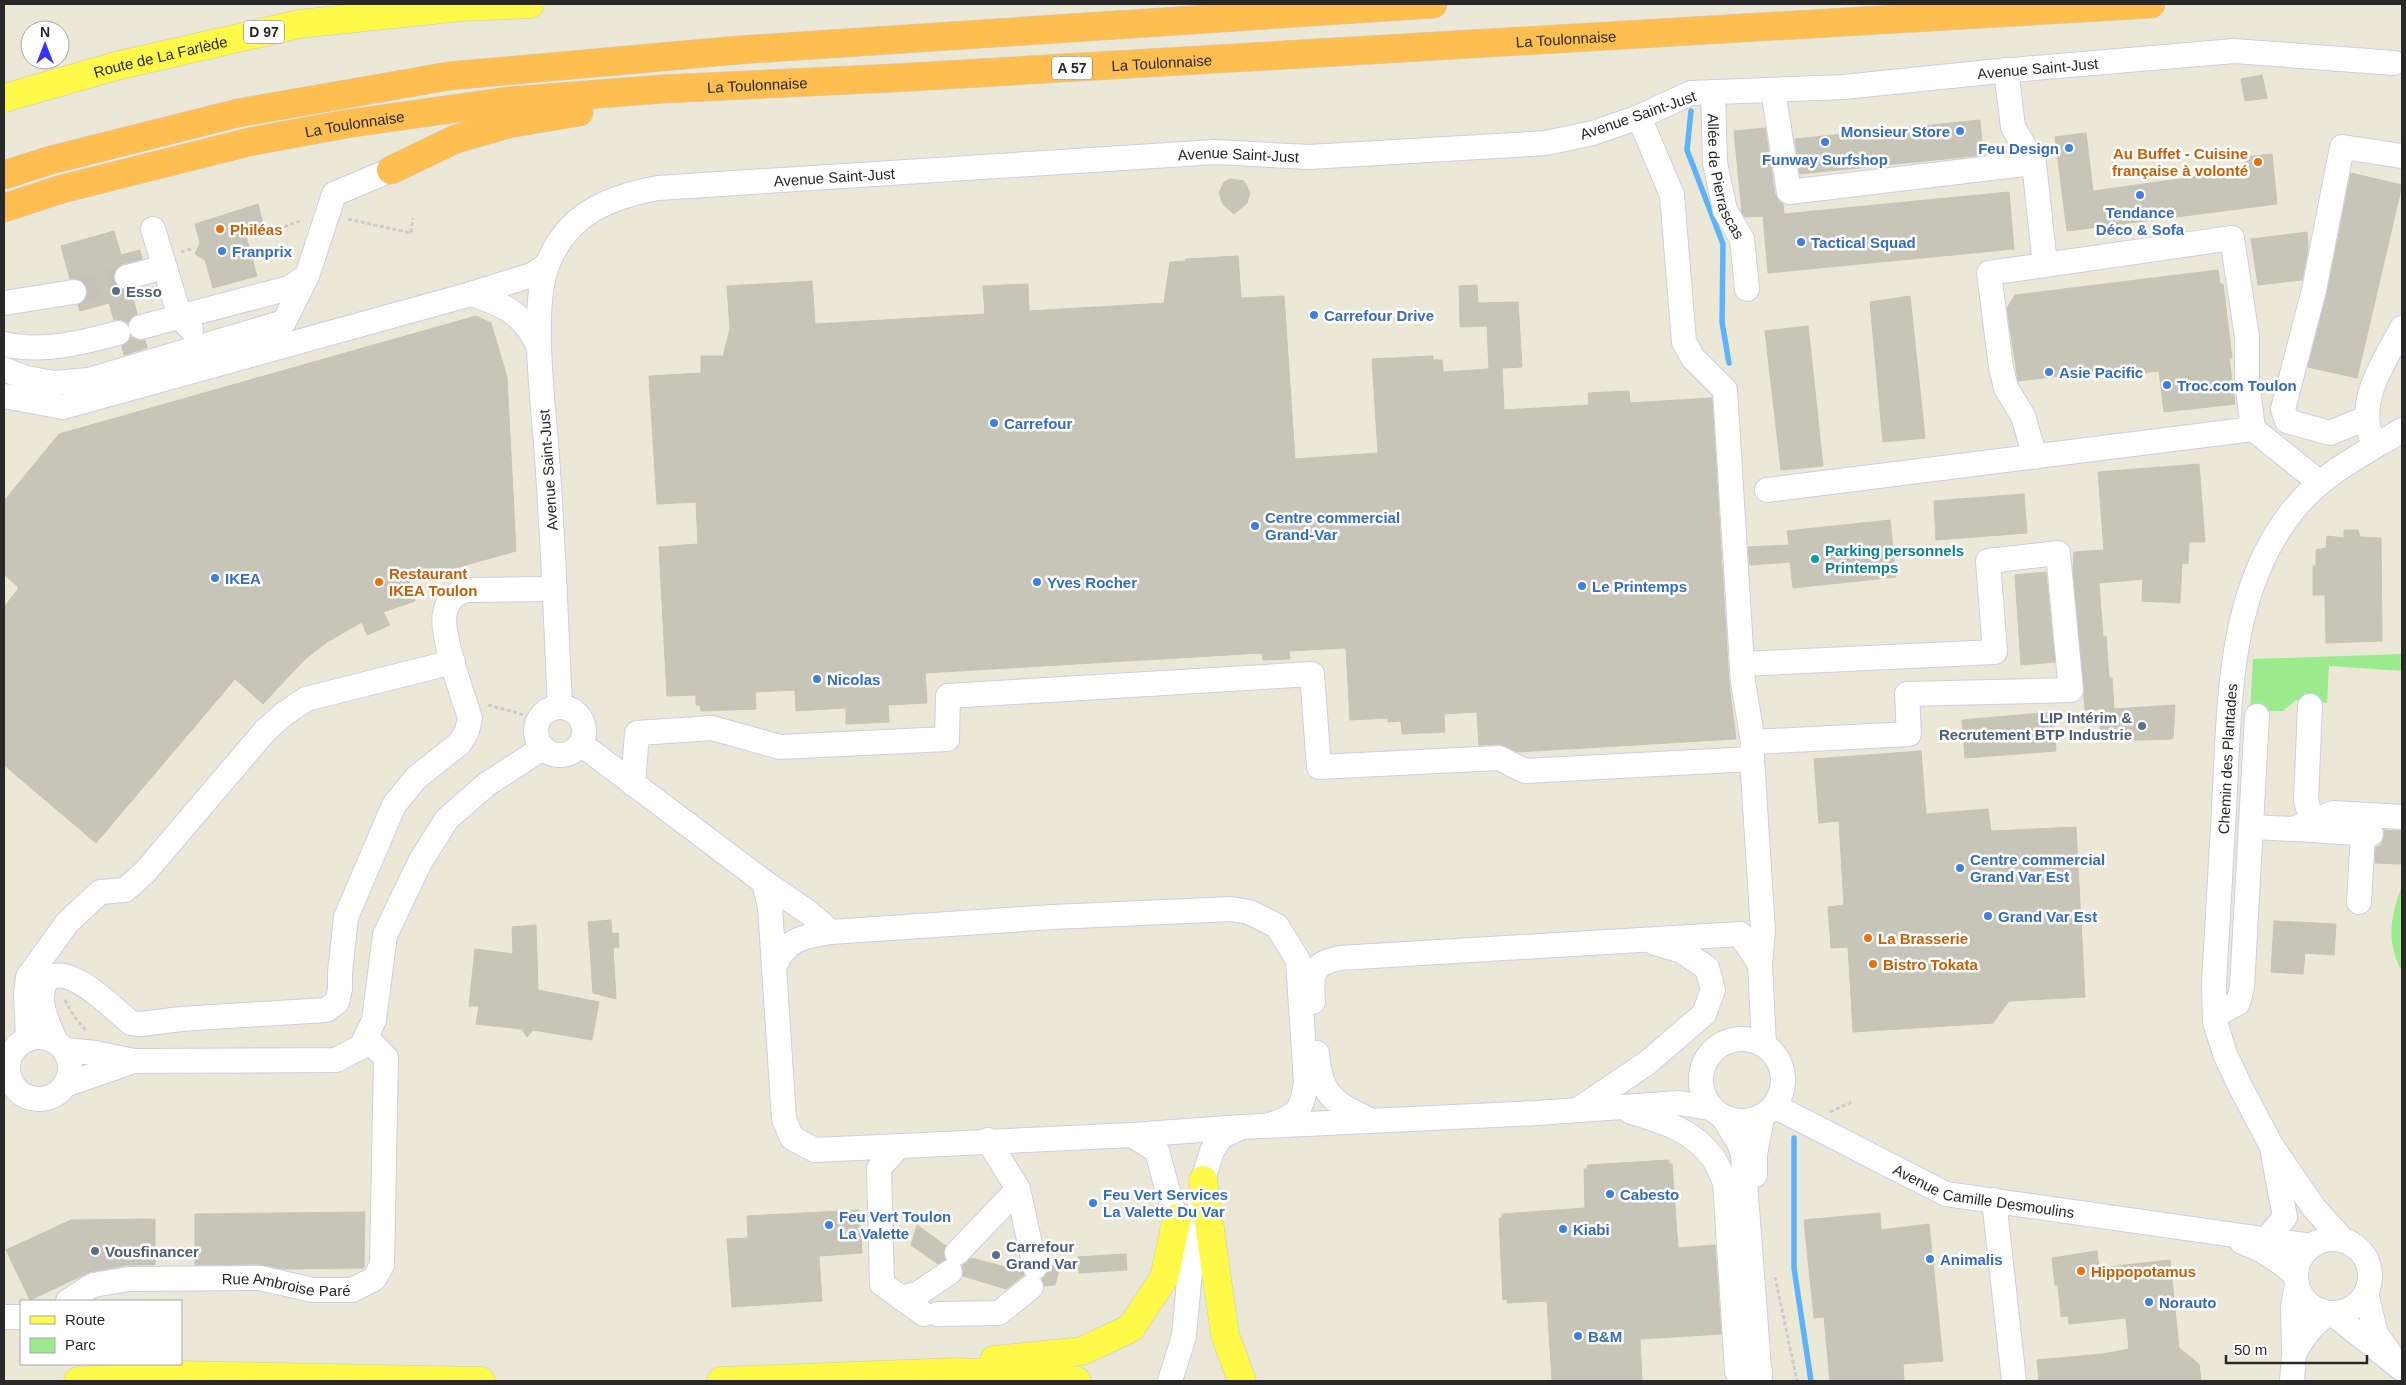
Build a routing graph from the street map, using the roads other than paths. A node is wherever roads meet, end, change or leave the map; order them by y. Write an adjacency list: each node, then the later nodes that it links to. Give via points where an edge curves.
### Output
1 (530, 4): 9 (main road, Route de La Farlède / D 97, via 461,7 299,24 116,66)
2 (1433, 4): 14 (highway, La Toulonnaise, via 739,50 449,76 238,113)
3 (2151, 4): 6 (highway, La Toulonnaise / A 57)
4 (2399, 63): 5 (street, Avenue Saint-Just, via 2234,50)
5 (2006, 70): 7 (street, Avenue Saint-Just, via 1844,87); 12 (street, via 2013,127)
6 (894, 78): 13 (highway, via 611,108 508,124 456,139); 15 (highway, La Toulonnaise / A 57, via 663,89 518,100 346,124 249,142 62,189)
7 (1773, 90): 8 (street, Avenue Saint-Just); 12 (street, via 1789,192)
8 (1713, 92): 10 (street, Avenue Saint-Just, via 1691,93); 22 (street, Allée de Pierrascas, via 1715,163 1725,210 1742,239)
9 (4, 98)
10 (1639, 117): 18 (street, Avenue Saint-Just, via 1593,133 1532,144 1309,157 1215,152 658,188 626,194 590,210 562,238); 44 (street, via 1672,195 1684,342 1692,358 1725,390)
11 (2402, 156): 35 (street, via 2342,148 2314,290 2283,409 2287,421 2330,433)
12 (2034, 163): 17 (street)
13 (391, 170): 20 (street, via 334,194)
14 (4, 175)
15 (4, 208)
16 (153, 229): 19 (street)
17 (2045, 265): 36 (street, via 2232,238 2247,337 2247,382); 39 (street, via 1989,273 2004,381 2023,416)
18 (547, 266): 24 (street, via 532,275); 32 (street, Avenue Saint-Just, via 539,298)
19 (165, 267): 21 (street); 26 (street)
20 (308, 276): 26 (street, via 289,288); 30 (street, via 284,322)
21 (127, 278)
22 (1747, 289)
23 (74, 292): 25 (street)
24 (471, 294): 32 (street, via 504,306 520,316); 34 (street, via 63,407)
25 (4, 303)
26 (180, 317): 27 (street); 30 (street, via 196,335)
27 (141, 328)
28 (2402, 328): 35 (street, via 2372,384)
29 (118, 334): 31 (street, via 74,345 20,348)
30 (216, 342): 33 (street, via 88,380 54,383 26,378)
31 (4, 344)
32 (540, 348): 42 (street, Avenue Saint-Just)
33 (4, 369)
34 (4, 396)
35 (2366, 420): 38 (street)
36 (2253, 430): 39 (street); 40 (street)
37 (2402, 430): 38 (street, Chemin des Plantades)
38 (2374, 447): 40 (street, Chemin des Plantades)
39 (2035, 456): 41 (street)
40 (2319, 482): 61 (street, Chemin des Plantades, via 2279,529 2252,583 2232,662 2214,983)
41 (1767, 490)
42 (555, 589): 43 (street, via 488,588 456,593 448,602 444,615); 45 (street, Avenue Saint-Just)
43 (453, 662): 64 (street, via 470,718 467,731 460,743 416,778 394,805 346,917 340,989 337,1002 332,1007 326,1010 131,1023 79,981 58,974 46,980 41,1004); 65 (street, via 306,699 284,714 265,731 145,872 125,890 100,892 67,923 28,977)
44 (1742, 664): 50 (street); 50 (street, via 1995,652 1988,561 2058,554 2071,690 1907,694 1909,734)
45 (560, 706): 48 (street, via 569,708 582,720 584,728); 49 (street, via 549,709 539,719 536,728)
46 (2310, 706): 53 (street)
47 (2257, 716): 54 (street)
48 (580, 744): 49 (street, via 564,755 550,753); 51 (street)
49 (543, 748): 62 (street, via 487,784 447,819 420,862 385,935 374,1020)
50 (1753, 750): 51 (street, via 1526,771 1499,758 1319,767 1312,674 948,696 948,740 780,747 712,728 637,732); 59 (street, via 1763,931)
51 (633, 784): 55 (street)
52 (2402, 817): 53 (street, via 2333,813)
53 (2302, 825): 54 (street); 56 (street, via 2367,834)
54 (2251, 827): 61 (street, via 2242,987 2238,1002)
55 (764, 882): 57 (street); 60 (street, via 770,907)
56 (2359, 902)
57 (831, 932): 60 (street, via 811,935 792,943 781,951); 74 (street, via 1053,917 1231,909 1249,912 1277,926 1298,960 1306,1083 1303,1102 1291,1118)
58 (1642, 939): 59 (street, via 1740,934); 70 (street, via 1682,951 1707,968 1714,990 1704,1014 1647,1063); 73 (street, via 1340,958 1317,967 1312,986 1318,1073 1325,1092 1340,1106)
59 (1760, 964): 63 (street)
60 (775, 965): 78 (street, via 784,1119 792,1138 815,1150)
61 (2215, 1015): 77 (street, Chemin des Plantades, via 2225,1054)
62 (366, 1038): 66 (street, via 361,1047 336,1060); 92 (street, Rue Ambroise Paré, via 386,1058 382,1265 374,1279 352,1290 313,1290 260,1278 129,1279 93,1285)
63 (1764, 1045): 71 (street, via 1773,1053 1783,1074 1780,1096); 72 (street, via 1752,1040 1726,1042 1715,1048 1706,1059 1700,1084 1703,1097)
64 (60, 1046): 65 (street, via 37,1037); 66 (street); 68 (street, via 70,1067)
65 (15, 1048): 67 (street, via 8,1069)
66 (134, 1061): 68 (street)
67 (9, 1083): 68 (street, via 22,1095 38,1100 54,1096)
68 (66, 1085)
69 (1614, 1108): 70 (street); 72 (street, via 1679,1103); 79 (street, via 1667,1122 1692,1136)
70 (1578, 1110): 73 (street)
71 (1768, 1111): 72 (street, via 1749,1121 1736,1122); 82 (street, Avenue Camille Desmoulins, via 1946,1194); 100 (street, via 1754,1154)
72 (1717, 1113): 79 (street, via 1708,1137); 100 (street, via 1739,1143 1742,1154)
73 (1372, 1121): 74 (street)
74 (1254, 1126): 75 (street); 80 (street, via 1221,1137 1212,1151)
75 (1132, 1135): 76 (street); 83 (street, via 1157,1151)
76 (988, 1140): 78 (street); 81 (street)
77 (2271, 1145): 85 (street, Chemin des Plantades, via 2285,1217); 86 (street, Chemin des Plantades, via 2314,1208)
78 (899, 1146): 91 (street, via 879,1168 882,1284)
79 (1714, 1158): 100 (street, via 1725,1182 1738,1372)
80 (1204, 1180): 89 (street); 105 (main road, via 1225,1335)
81 (1018, 1188): 91 (street, via 953,1263 919,1293); 91 (street, via 1033,1277 999,1313 931,1314)
82 (1994, 1200): 84 (street, Avenue Camille Desmoulins); 106 (street)
83 (1176, 1218): 89 (street); 98 (main road, via 1164,1278 1131,1328 1082,1351 992,1361)
84 (2207, 1230): 85 (street, Avenue Camille Desmoulins); 88 (street, Avenue Camille Desmoulins, via 2254,1246 2284,1265)
85 (2267, 1239): 87 (street, Avenue Camille Desmoulins)
86 (2344, 1241): 87 (street, via 2322,1241); 90 (street, via 2364,1256 2370,1280)
87 (2312, 1246): 88 (street, via 2298,1264)
88 (2297, 1280): 93 (street, via 2302,1296 2309,1304); 96 (street, via 2293,1306)
89 (1188, 1281): 99 (street, via 1184,1336)
90 (2366, 1293): 93 (street, via 2352,1308); 97 (street, via 2376,1334)
91 (901, 1298)
92 (70, 1300)
93 (2331, 1313): 96 (street, via 2305,1333); 97 (street)
94 (4, 1317): 95 (street)
95 (20, 1317)
96 (2294, 1354): 107 (street)
97 (2401, 1368)
98 (956, 1372): 103 (main road); 104 (main road)
99 (1172, 1374)
100 (1764, 1378)
101 (78, 1381): 102 (main road, via 176,1374)
102 (481, 1381)
103 (721, 1381)
104 (1078, 1381)
105 (1242, 1381)
106 (2014, 1381)
107 (2292, 1381)

